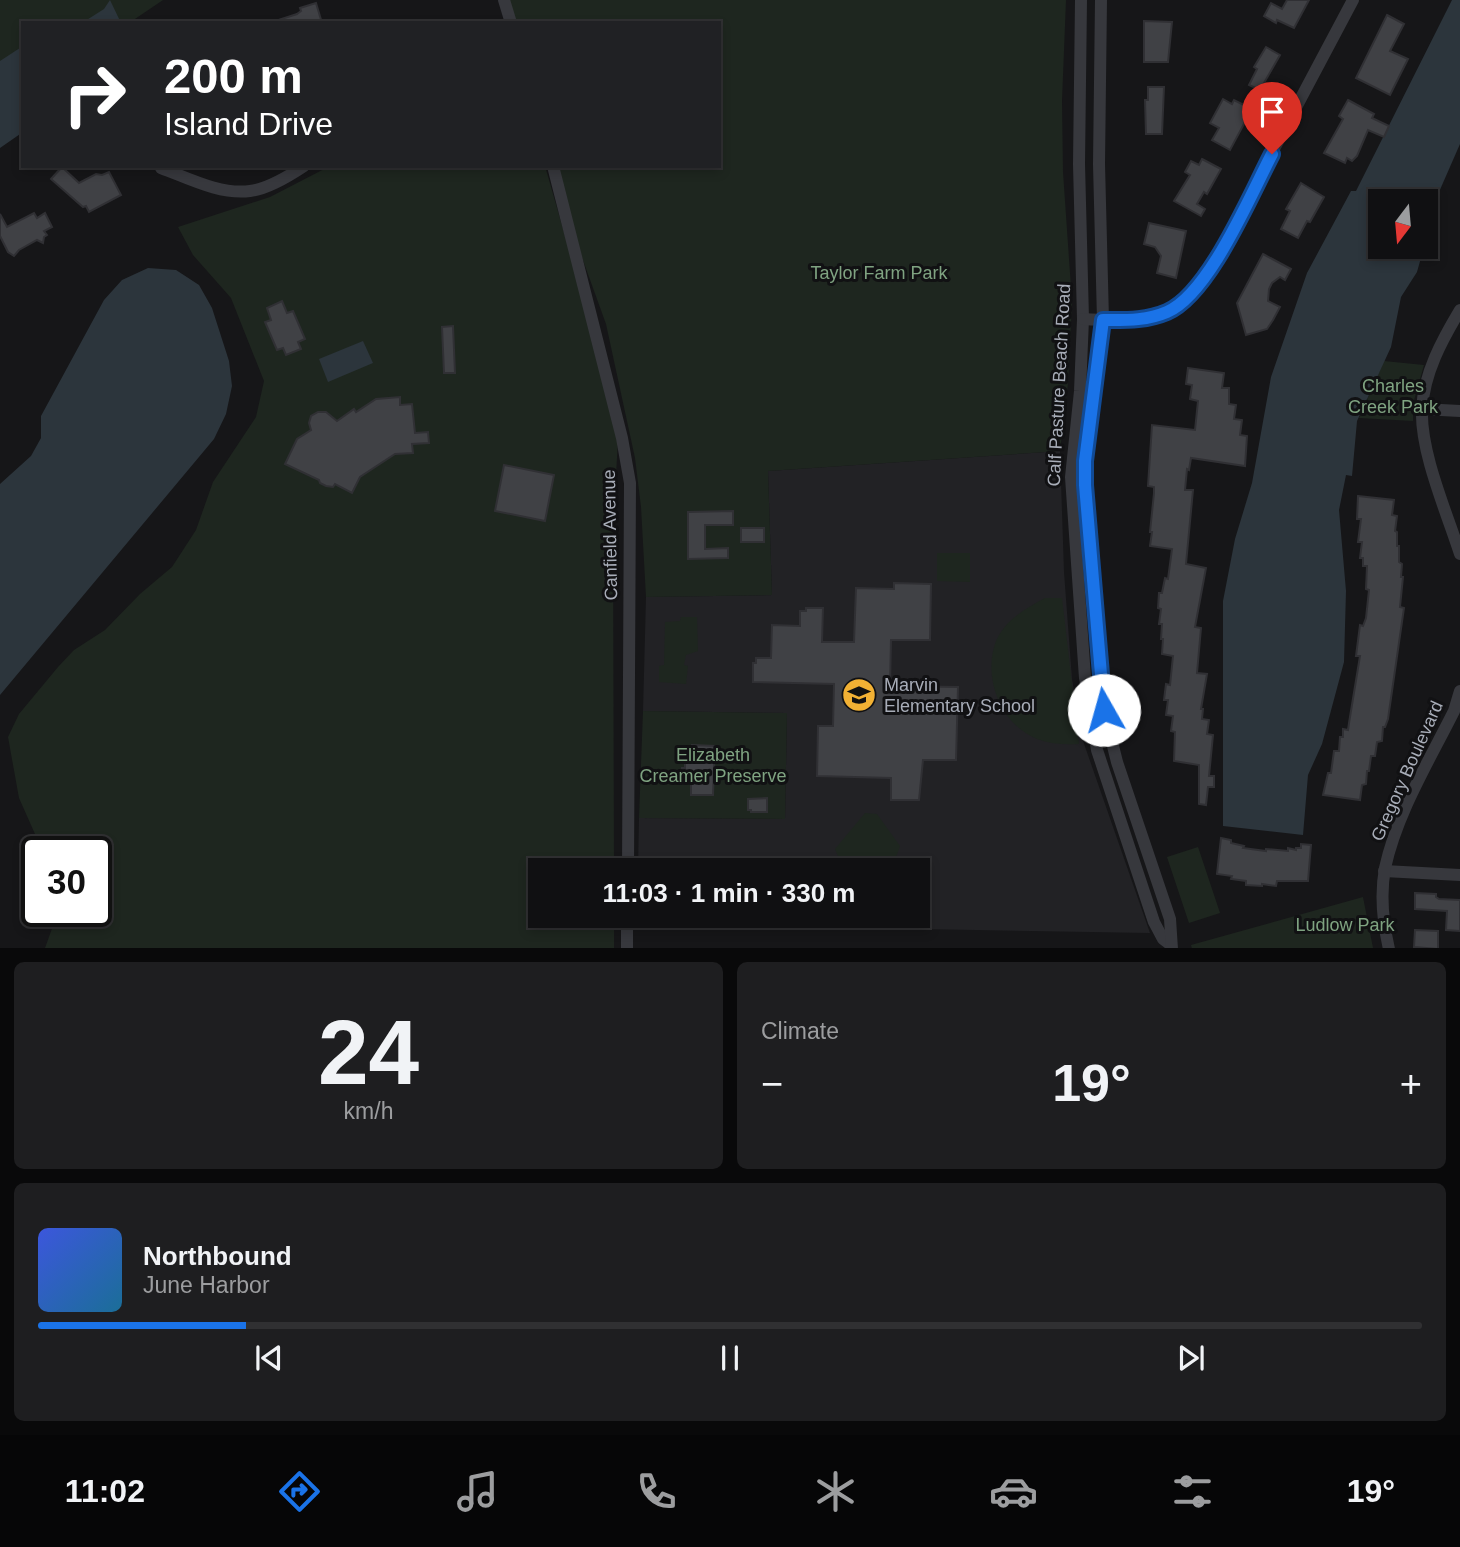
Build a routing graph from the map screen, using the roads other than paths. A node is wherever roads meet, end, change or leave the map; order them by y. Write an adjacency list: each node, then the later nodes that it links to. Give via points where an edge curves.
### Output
1 (504, 0): 5 (street)
2 (1080, 0): 6 (street, Calf Pasture Beach Road)
3 (1101, 0): 7 (street, Calf Pasture Beach Road)
4 (1353, 0): 13 (street, via 1207,275 1190,297 1148,319)
5 (510, 21)
6 (1079, 147): 7 (street); 12 (street, Calf Pasture Beach Road)
7 (1099, 147): 13 (street, Calf Pasture Beach Road)
8 (161, 168): 9 (street, via 225,190 251,191)
9 (301, 168)
10 (554, 168): 21 (street, Canfield Avenue, via 630,483)
11 (1460, 310): 14 (street, via 1434,358)
12 (1083, 319): 13 (street); 20 (street, Calf Pasture Beach Road, via 1071,477 1085,678)
13 (1103, 320): 19 (street, Calf Pasture Beach Road, via 1085,485 1100,674)
14 (1422, 409): 15 (street); 16 (street, via 1429,457)
15 (1460, 411)
16 (1460, 554)
17 (1460, 691): 18 (street, Gregory Boulevard)
18 (1457, 711): 22 (street, Gregory Boulevard, via 1393,839)
19 (1112, 746): 20 (street); 25 (street, Calf Pasture Beach Road, via 1170,919)
20 (1097, 750): 25 (street, Calf Pasture Beach Road, via 1154,922)
21 (628, 858)
22 (1384, 871): 23 (street); 27 (street, Gregory Boulevard, via 1382,903)
23 (1460, 875)
24 (627, 928): 26 (street)
25 (1171, 947)
26 (626, 948)
27 (1389, 948)

